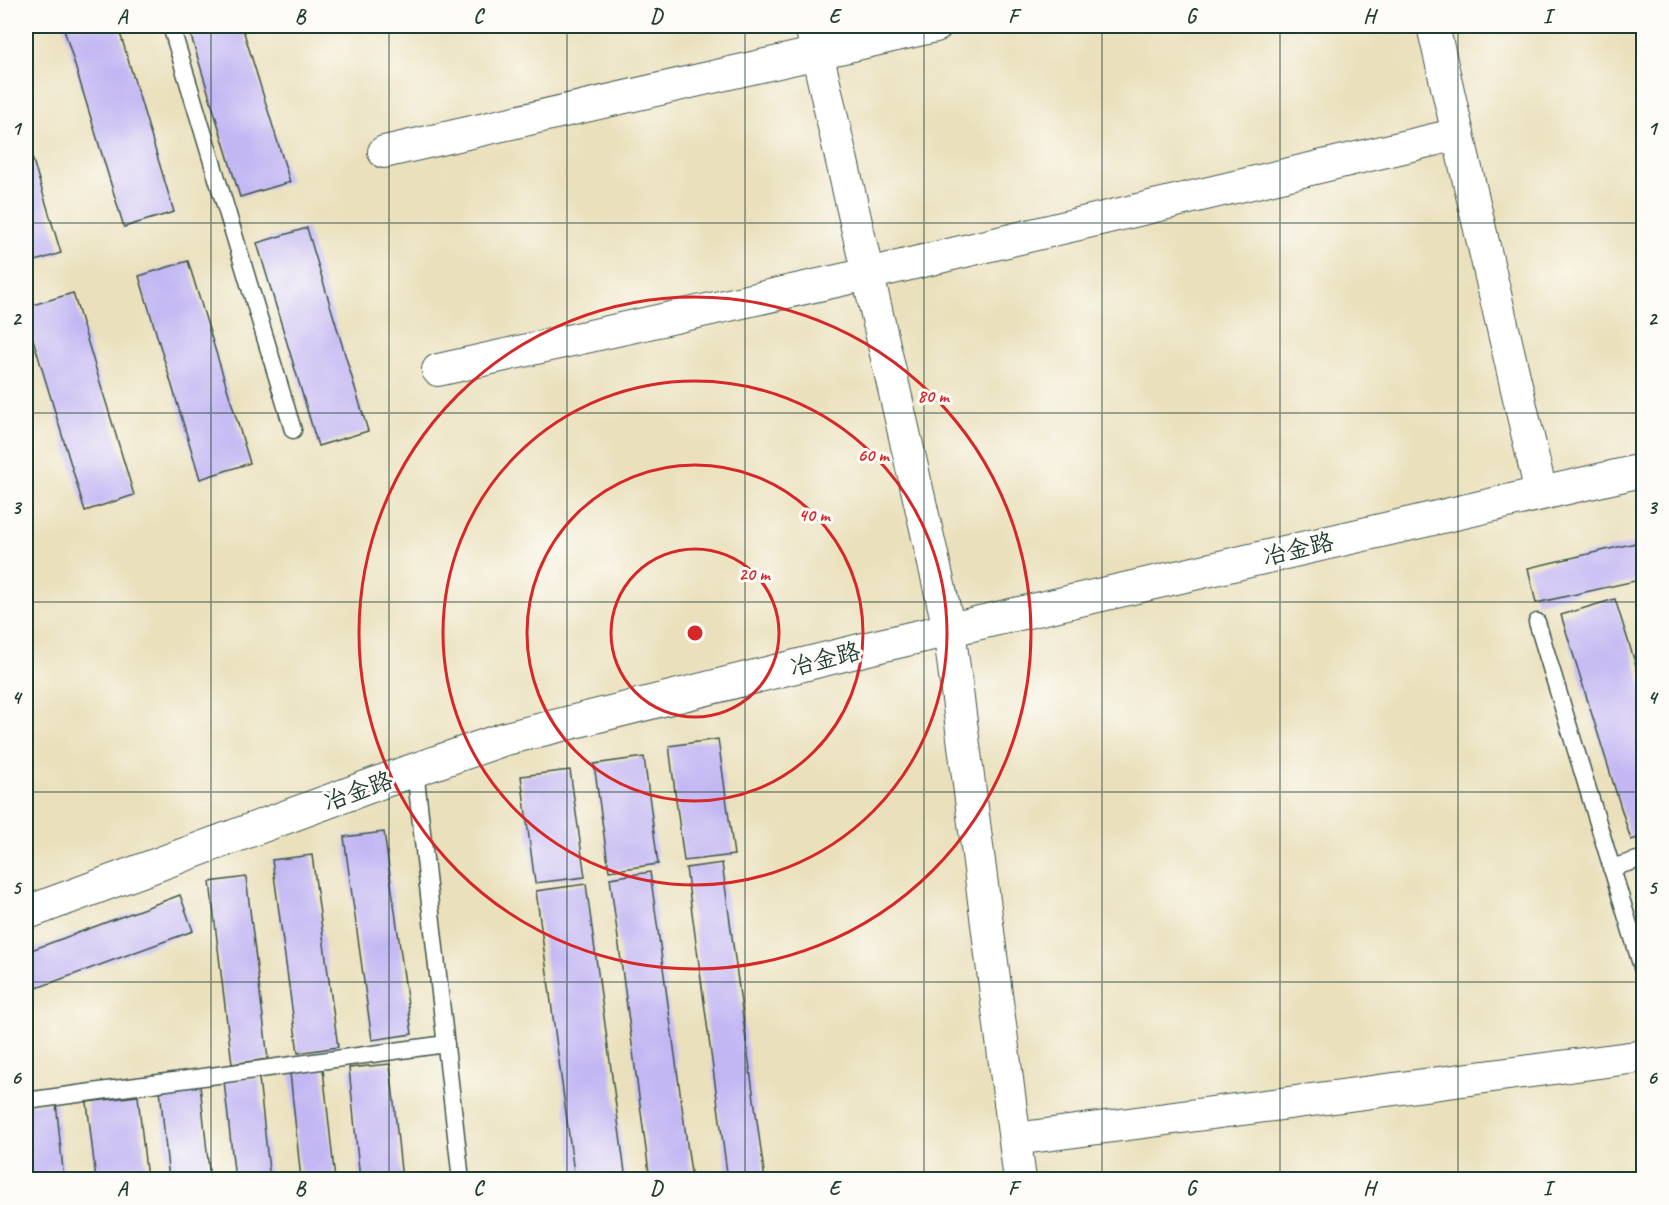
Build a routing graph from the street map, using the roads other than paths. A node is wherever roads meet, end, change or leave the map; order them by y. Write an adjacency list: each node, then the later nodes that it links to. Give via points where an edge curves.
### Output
1 (171, 26): 9 (lane)
2 (936, 26): 4 (street)
3 (1433, 26): 5 (street)
4 (814, 39): 6 (street); 7 (street)
5 (1458, 134): 7 (street); 11 (street)
6 (384, 152)
7 (868, 274): 8 (street); 13 (street)
8 (438, 370)
9 (293, 430)
10 (1644, 470): 11 (street, 冶金路)
11 (1541, 493): 13 (street, 冶金路)
12 (1537, 622): 16 (lane)
13 (949, 629): 14 (street, 冶金路, via 504,739); 22 (street)
14 (416, 770): 17 (street, 冶金路); 19 (lane)
15 (1644, 858): 16 (lane)
16 (1611, 868): 18 (lane)
17 (26, 913)
18 (1644, 974)
19 (446, 1044): 21 (lane); 23 (lane)
20 (1644, 1056): 22 (street)
21 (26, 1101)
22 (1015, 1139): 24 (street)
23 (461, 1179)
24 (1020, 1179)

